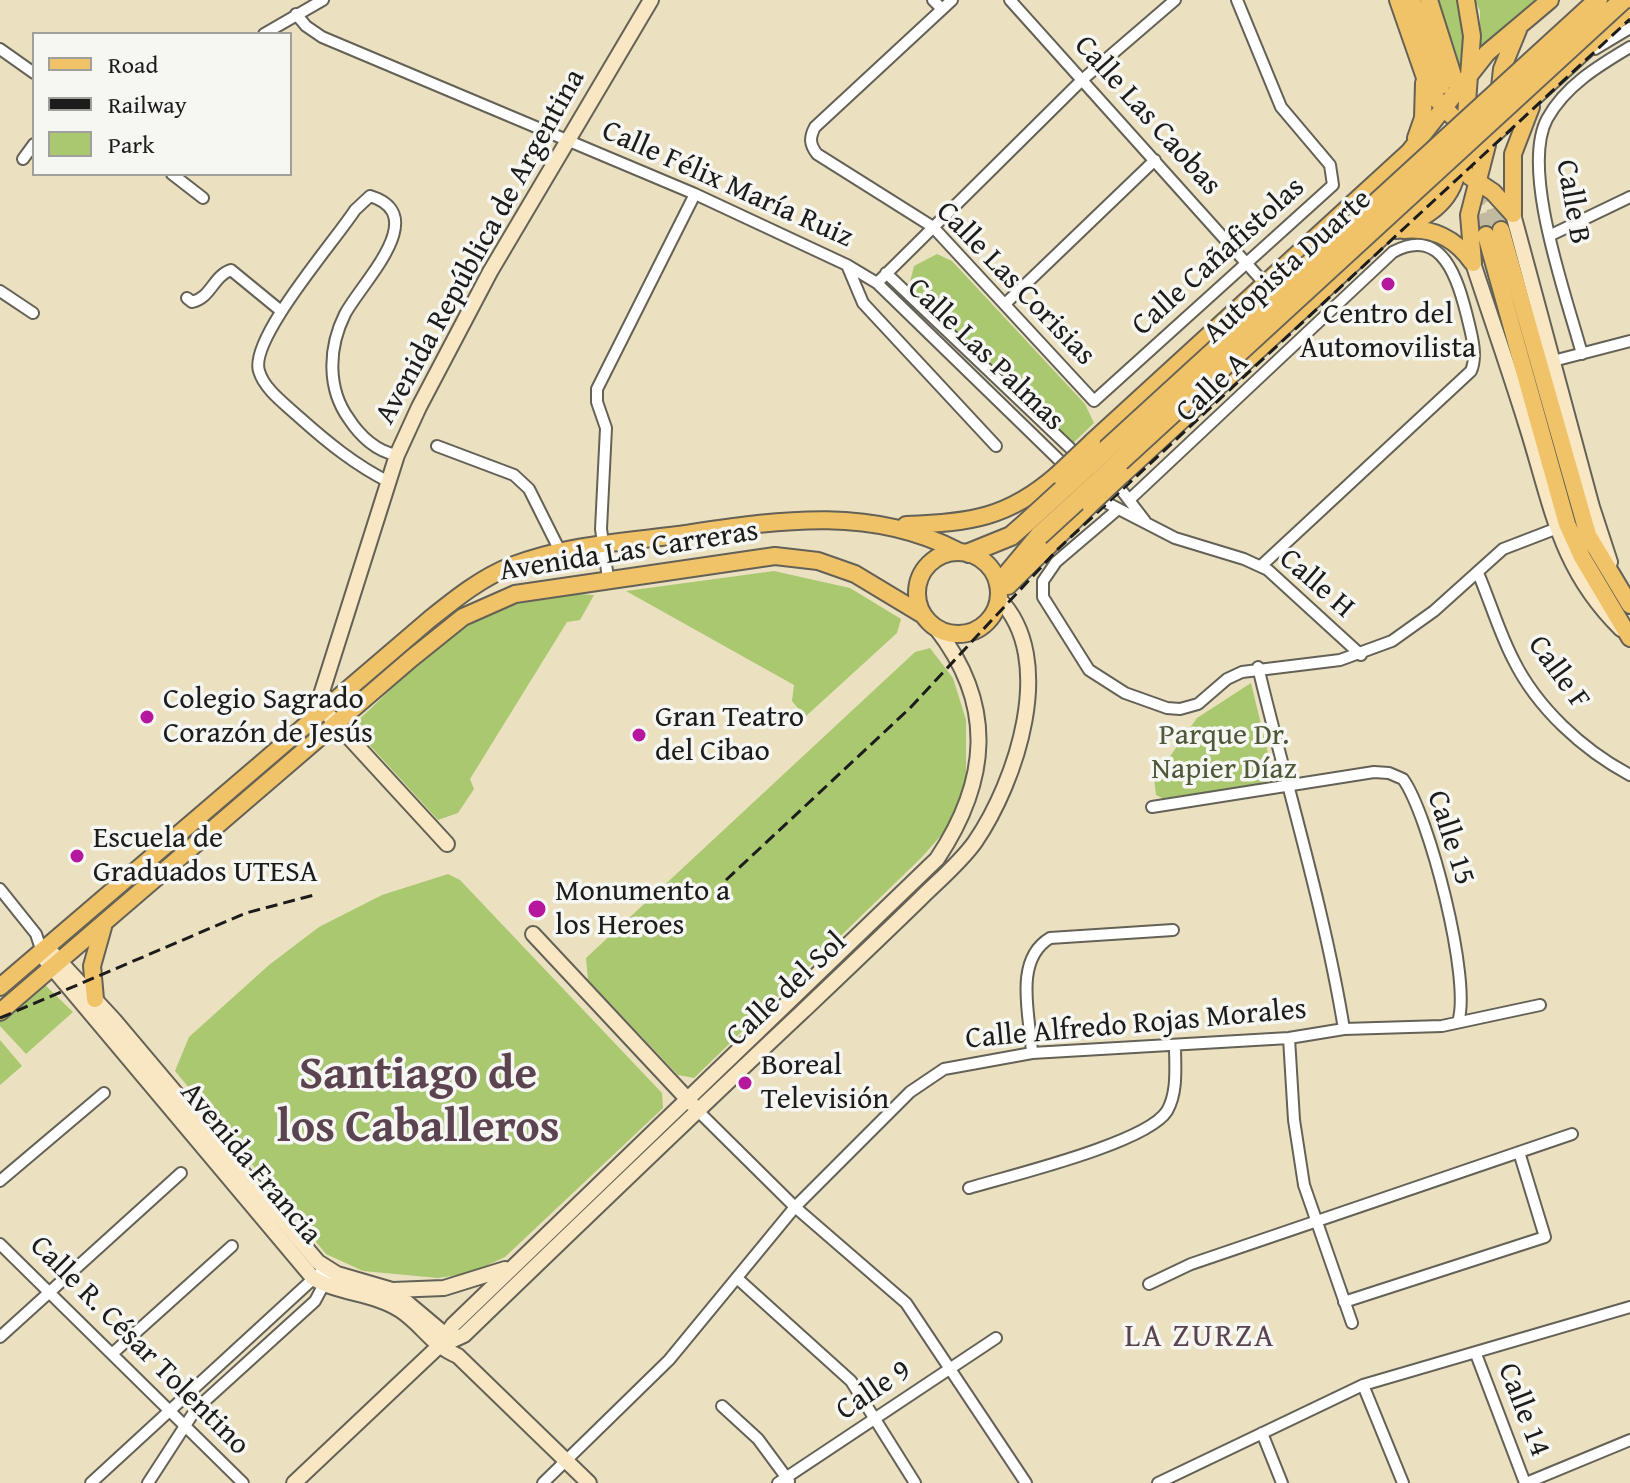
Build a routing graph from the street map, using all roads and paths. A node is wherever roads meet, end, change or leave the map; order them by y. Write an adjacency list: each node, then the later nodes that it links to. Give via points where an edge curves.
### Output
1 (323, 0): 17 (street)
2 (651, 0): 32 (main road, Avenida República de Argentina)
3 (933, 0): 15 (street)
4 (952, 0): 15 (street)
5 (1010, 0): 27 (street, Calle Las Caobas)
6 (1175, 0): 27 (street)
7 (1237, 0): 51 (street, Calle Cañafistolas, via 1281,107 1335,176 1328,192)
8 (1398, 0): 25 (main road)
9 (1412, 0): 10 (main road, via 1448,84)
10 (1429, 0)
11 (1466, 0): 26 (main road)
12 (1550, 0): 18 (main road)
13 (1598, 0): 76 (highway, Autopista Duarte, bridge)
14 (1623, 0): 76 (highway, Autopista Duarte, bridge)
15 (942, 9): 46 (street, Calle Las Corisias, via 815,127 810,139 817,154)
16 (1630, 9): 28 (main road)
17 (296, 14): 20 (street); 32 (street, Calle Félix María Ruiz, via 316,34)
18 (1527, 16): 23 (main road, via 1513,36); 26 (main road)
19 (1630, 28): 28 (street)
20 (267, 32)
21 (1630, 47): 48 (street, Calle B, via 1593,69 1546,121 1539,176)
22 (0, 49): 24 (street)
23 (1502, 69): 28 (main road, via 1519,90); 31 (main road)
24 (32, 72)
25 (1423, 73): 29 (main road); 35 (main road, via 1423,118)
26 (1471, 73): 29 (main road); 30 (main road)
27 (1082, 80): 37 (street, Calle Las Caobas); 46 (street)
28 (1543, 91): 31 (main road); 33 (main road); 45 (main road, via 1517,136 1511,169)
29 (1444, 111): 30 (main road); 35 (main road)
30 (1466, 123): 31 (main road); 38 (main road)
31 (1493, 124): 33 (main road)
32 (566, 139): 42 (street, Calle Félix María Ruiz); 70 (main road, Avenida República de Argentina, via 490,272)
33 (1487, 143): 38 (main road); 40 (main road)
34 (32, 147): 36 (street)
35 (1412, 157): 38 (main road); 41 (main road, via 1434,170); 55 (main road, via 1391,169)
36 (23, 159)
37 (1155, 160): 51 (street, Calle Las Caobas); 59 (street)
38 (1458, 170): 40 (main road); 41 (main road); 47 (main road, via 1438,207)
39 (175, 176): 44 (street)
40 (1477, 181): 45 (main road); 50 (main road, via 1468,230)
41 (1436, 189): 49 (main road)
42 (695, 194): 52 (street, Calle Félix María Ruiz); 78 (street, via 597,389 606,428)
43 (1630, 197): 48 (street)
44 (203, 198)
45 (1513, 214): 65 (main road)
46 (933, 227): 53 (street); 59 (street, Calle Las Corisias)
47 (1394, 232): 49 (main road); 50 (main road, via 1420,229 1445,236)
48 (1551, 235): 64 (street, Calle B)
49 (1374, 241): 57 (main road)
50 (1473, 263): 77 (main road)
51 (1247, 264): 55 (street, Calle Las Caobas); 66 (street, Calle Cañafistolas)
52 (847, 265): 54 (street, Calle Félix María Ruiz); 68 (street, via 863,303)
53 (886, 273): 54 (street); 69 (street, Calle Las Palmas)
54 (877, 283): 71 (street, Calle Las Palmas)
55 (1265, 284): 71 (main road, bridge)
56 (0, 291): 62 (street)
57 (1315, 296): 61 (street); 73 (main road)
58 (187, 298): 60 (street, via 204,298 222,273 231,270)
59 (1006, 303): 66 (street, Calle Las Corisias)
60 (281, 311): 70 (street, via 361,202 370,196 389,205 396,215 393,236 344,316 332,378 335,394 356,429); 72 (street, via 258,355 264,382 336,449)
61 (1330, 312): 73 (street, Calle A); 81 (street, Calle A, via 1393,252 1412,246 1432,250 1453,269 1474,353 1471,371)
62 (33, 313)
63 (1630, 341): 64 (street)
64 (1582, 354): 65 (street)
65 (1553, 361): 85 (main road, via 1607,556)
66 (1094, 401)
67 (437, 446): 79 (street, via 514,475 529,489)
68 (996, 446)
69 (1070, 448)
70 (397, 455): 72 (main road, Avenida República de Argentina)
71 (1058, 468): 75 (main road, via 1013,508 971,521)
72 (389, 482): 91 (main road, Avenida República de Argentina, via 322,690)
73 (1124, 489): 74 (street); 84 (main road, bridge, via 1090,505)
74 (1146, 522): 81 (street, Calle H, via 1192,545); 90 (street, via 1113,507 1047,574 1041,588 1089,670 1125,693 1167,708 1189,709 1227,679)
75 (893, 526): 78 (main road, Avenida Las Carreras, via 788,520); 80 (main road, Avenida Las Carreras)
76 (1033, 529): 80 (highway, Autopista Duarte); 84 (highway, Autopista Duarte)
77 (1555, 529): 82 (street, via 1503,549); 88 (main road, via 1583,586)
78 (602, 543): 79 (main road, Avenida Las Carreras); 83 (street)
79 (560, 551): 91 (main road, Avenida Las Carreras, via 512,566 463,593)
80 (964, 552): 84 (main road, via 989,564); 86 (main road, via 934,559 925,567 917,591)
81 (1261, 566): 89 (street, Calle H)
82 (1478, 573): 89 (street, via 1392,641); 93 (street, Calle F, via 1513,661 1554,718 1601,760)
83 (608, 578): 86 (main road, Avenida Las Carreras, via 796,557 855,574); 92 (main road, Avenida Las Carreras, via 487,604 439,635)
84 (999, 593): 87 (main road, via 994,614 977,630 955,635); 102 (main road, Calle del Sol, via 1020,636 1028,692 1026,723 1008,783 974,844)
85 (1630, 603): 88 (main road, via 1610,577 1583,522 1494,232 1567,524)
86 (923, 615): 87 (main road)
87 (936, 628): 98 (main road, Calle del Sol, via 976,714 979,752 973,790 961,823 937,859)
88 (1629, 637)
89 (1361, 655): 90 (street)
90 (1258, 667): 94 (street)
91 (323, 709): 92 (main road); 103 (main road, Avenida Las Carreras)
92 (336, 723): 96 (main road); 99 (main road, Avenida Las Carreras)
93 (1630, 775)
94 (1287, 789): 95 (street, Calle 15); 109 (street, Calle 15, via 1374,772 1403,779 1411,790 1448,913 1461,980); 110 (street, via 1330,942)
95 (1152, 807)
96 (447, 844)
97 (0, 889): 103 (street)
98 (870, 924): 102 (main road); 115 (main road, Calle del Sol)
99 (105, 925): 104 (main road, Avenida Las Carreras); 106 (main road, via 93,955)
100 (1173, 930): 113 (street, via 1050,938 1039,944 1027,965)
101 (533, 934): 115 (main road)
102 (882, 937): 116 (main road, Calle del Sol)
103 (45, 950): 104 (main road, Avenida Francia); 105 (main road, Avenida Las Carreras)
104 (56, 966): 106 (main road, Avenida Francia); 108 (main road, Avenida Las Carreras); 128 (main road, Avenida Francia)
105 (0, 987)
106 (95, 999): 127 (main road, Avenida Francia)
107 (1540, 1005): 109 (street, Calle Alfredo Rojas Morales)
108 (0, 1012)
109 (1458, 1022): 110 (street, Calle Alfredo Rojas Morales)
110 (1344, 1029): 111 (street, Calle Alfredo Rojas Morales)
111 (1289, 1038): 112 (street, Calle Alfredo Rojas Morales); 123 (street, via 1294,1120 1304,1185)
112 (1175, 1045): 113 (street, Calle Alfredo Rojas Morales); 121 (street, via 1174,1090 1166,1112 1153,1126)
113 (1032, 1053): 122 (street, Calle Alfredo Rojas Morales, via 957,1065 932,1075)
114 (104, 1093): 120 (street)
115 (686, 1098): 116 (main road); 126 (main road, Calle del Sol)
116 (697, 1110): 122 (street); 138 (main road, Calle del Sol)
117 (1572, 1134): 118 (street)
118 (1519, 1152): 123 (street); 133 (street, via 1545,1237)
119 (181, 1173): 132 (street)
120 (0, 1181)
121 (969, 1188)
122 (795, 1207): 129 (street, Calle Alfredo Rojas Morales); 141 (street, via 906,1303)
123 (1317, 1222): 130 (street, via 1191,1264); 133 (street)
124 (0, 1244): 132 (street, Calle R. César Tolentino)
125 (232, 1246): 139 (street)
126 (520, 1262): 131 (main road, via 452,1287); 138 (main road, Calle del Sol)
127 (327, 1275): 128 (main road, Avenida Francia); 131 (main road, Avenida Francia); 138 (main road, Avenida Francia, via 397,1308); 146 (street)
128 (313, 1278): 144 (street)
129 (738, 1279): 145 (street, via 851,1381); 149 (street, Calle Alfredo Rojas Morales, via 669,1360)
130 (1149, 1284)
131 (392, 1290): 138 (main road, Avenida Francia)
132 (52, 1293): 136 (street); 139 (street, Calle R. César Tolentino)
133 (1344, 1302): 135 (street)
134 (1630, 1307): 140 (street)
135 (1352, 1323)
136 (0, 1337)
137 (996, 1338): 141 (street, Calle 9)
138 (448, 1344): 149 (main road, Avenida Francia); 154 (main road, Calle del Sol)
139 (113, 1353): 144 (street, Calle R. César Tolentino)
140 (1476, 1354): 142 (street); 162 (street, Calle 14)
141 (951, 1368): 145 (street, Calle 9); 158 (street)
142 (1363, 1385): 147 (street); 161 (street)
143 (722, 1406): 150 (street, via 758,1439)
144 (169, 1409): 146 (street, Calle R. César Tolentino); 151 (street)
145 (874, 1420): 150 (street, Calle 9); 157 (street)
146 (184, 1424): 152 (street); 153 (street, Calle R. César Tolentino)
147 (1262, 1433): 159 (street); 160 (street)
148 (1630, 1440): 162 (street)
149 (566, 1460): 155 (street, Calle Alfredo Rojas Morales); 156 (main road, Avenida Francia)
150 (784, 1481)
151 (91, 1483)
152 (148, 1483)
153 (243, 1483)
154 (294, 1483)
155 (543, 1483)
156 (589, 1483)
157 (915, 1483)
158 (1026, 1483)
159 (1158, 1483)
160 (1282, 1483)
161 (1403, 1483)
162 (1525, 1483)

